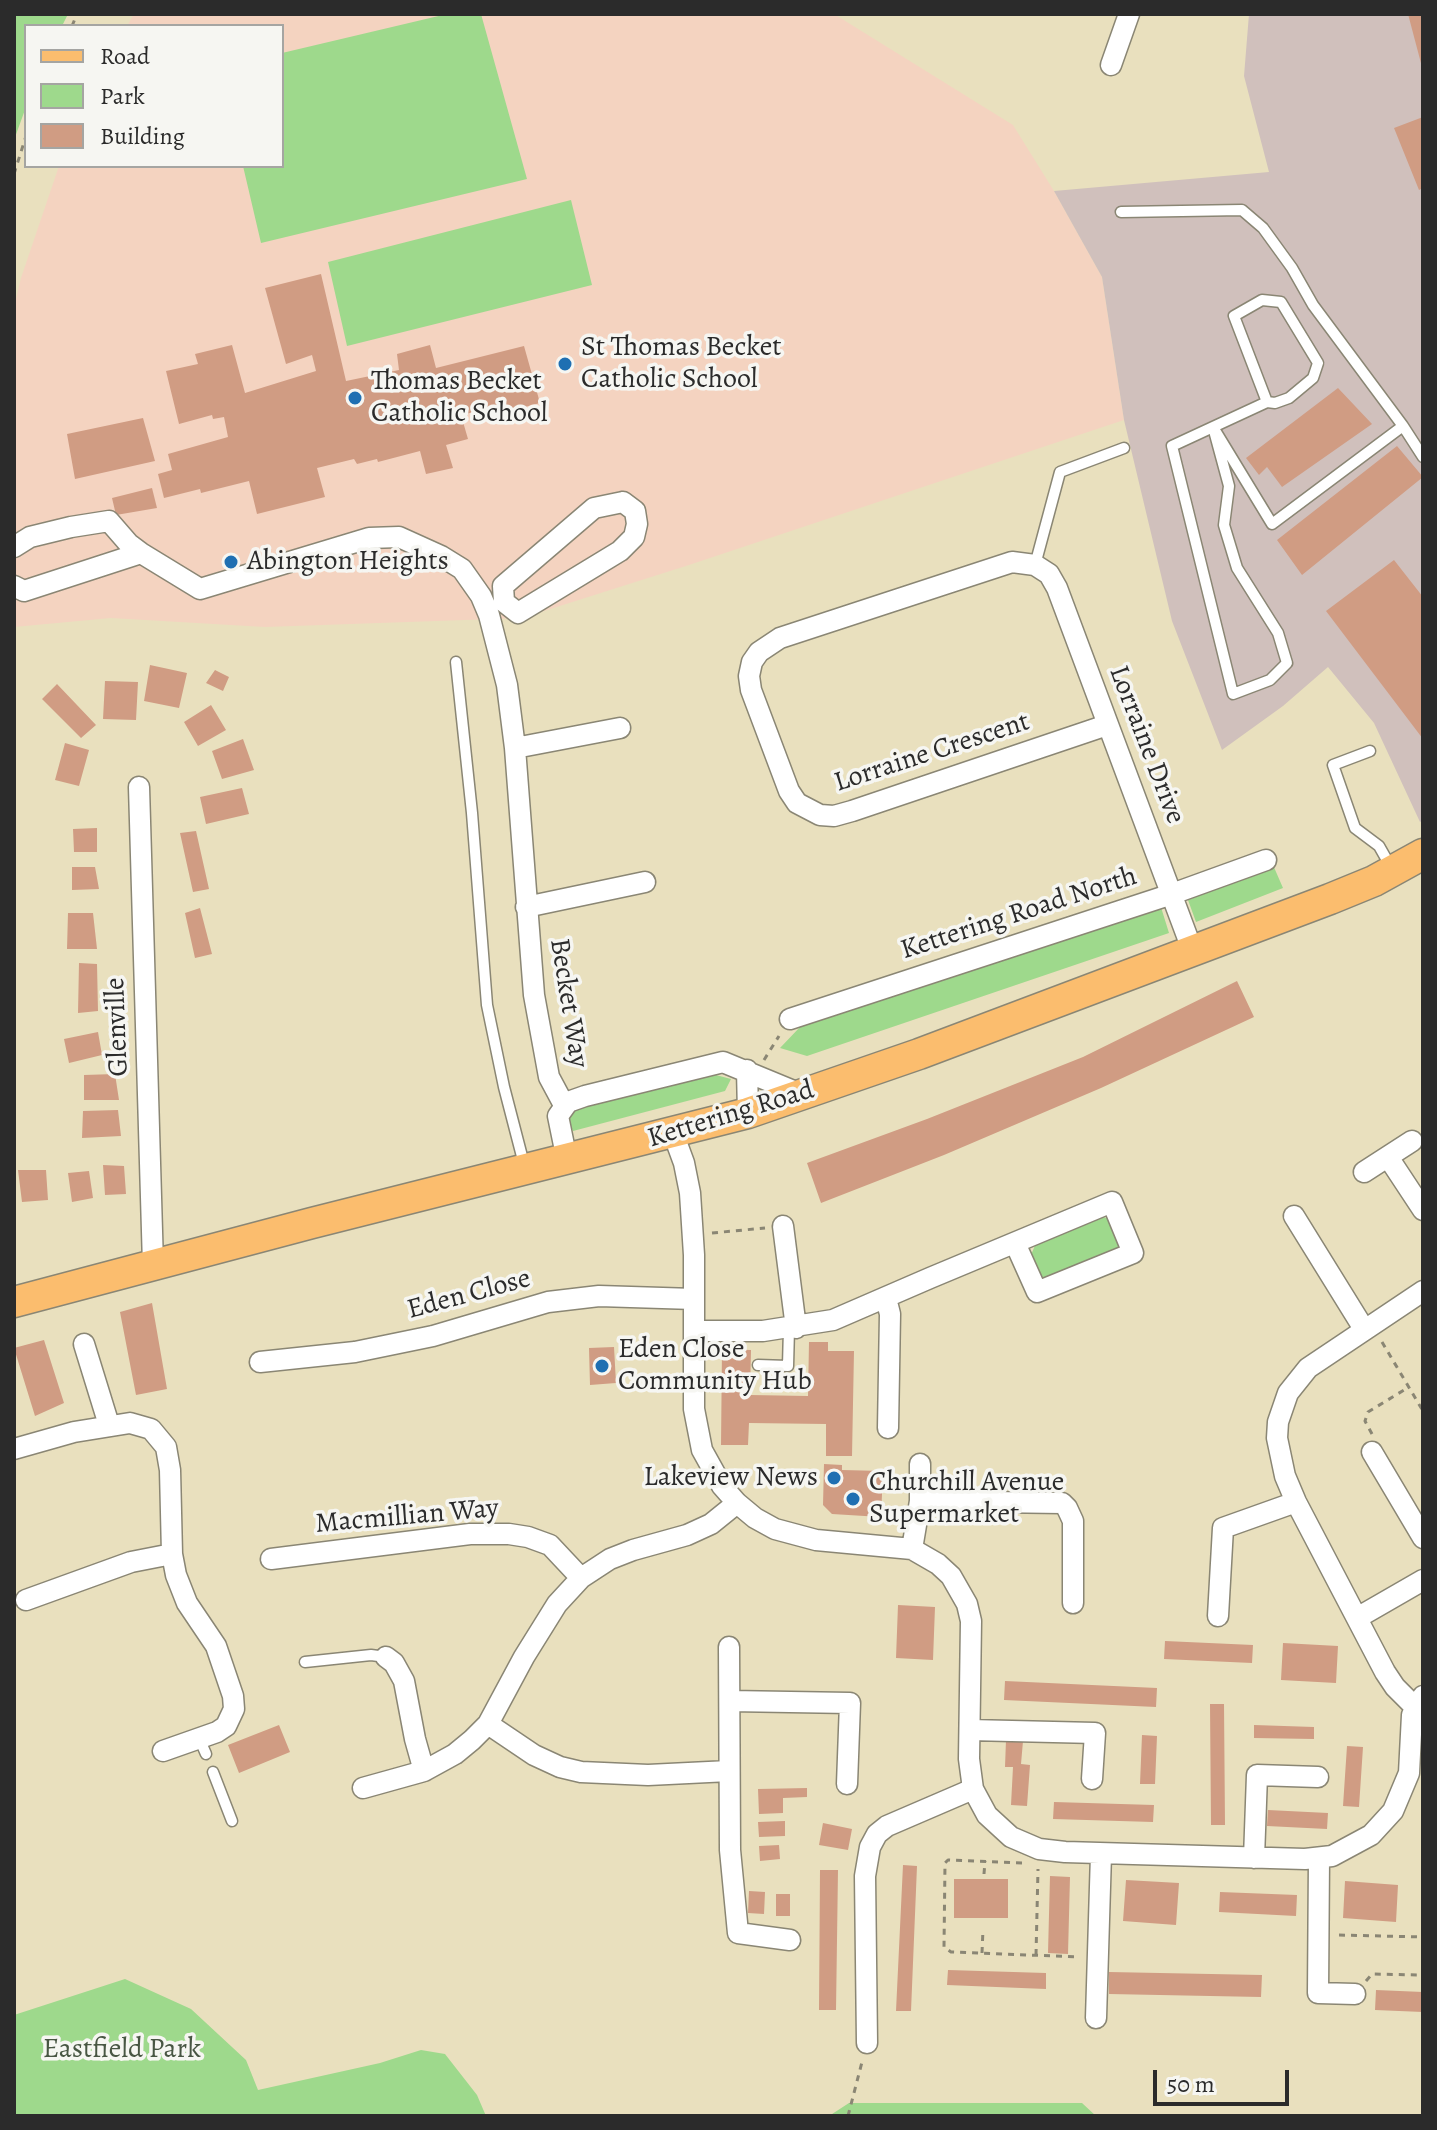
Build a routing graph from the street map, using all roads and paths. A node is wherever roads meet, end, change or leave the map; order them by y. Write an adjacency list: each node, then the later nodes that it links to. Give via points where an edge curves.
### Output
1 (1129, 14): 2 (street)
2 (1111, 65)
3 (24, 142): 4 (path)
4 (14, 174)
5 (1121, 212): 7 (lane, via 1242,210 1263,228)
6 (1267, 402): 6 (lane, via 1234,316 1262,300 1281,302 1318,363 1313,378 1289,398); 8 (lane)
7 (1403, 426): 8 (lane, via 1272,524); 10 (lane)
8 (1213, 427): 8 (lane, via 1229,486 1224,525 1237,568 1278,633 1287,663 1270,680 1233,694 1172,446)
9 (1124, 448): 13 (lane, via 1060,472)
10 (1423, 457)
11 (14, 547): 12 (street, via 30,537 109,521)
12 (141, 553): 14 (street, via 24,591); 15 (street, via 200,589 369,538 399,537 462,569)
13 (1035, 565): 17 (street, Lorraine Drive, via 1057,588); 17 (street, Lorraine Crescent, via 1012,562 780,638 759,652 749,676 751,690 789,791 806,809 834,816)
14 (14, 586)
15 (491, 604): 15 (street, via 503,586 594,508 623,502 635,511 634,537 620,551 518,613); 19 (street, Becket Way)
16 (456, 662): 38 (lane, via 487,1005)
17 (1107, 725): 26 (street, Lorraine Drive)
18 (620, 728): 19 (street)
19 (515, 748): 27 (street, Becket Way)
20 (1370, 751): 24 (lane, via 1333,765 1355,828 1379,846)
21 (139, 787): 45 (street, Glenville)
22 (1423, 854): 24 (main road, Kettering Road)
23 (1266, 860): 26 (street, Kettering Road North)
24 (1393, 871): 28 (main road, Kettering Road)
25 (645, 882): 27 (street, Becket Way)
26 (1172, 894): 28 (street, Lorraine Drive); 29 (street, Kettering Road North)
27 (526, 907): 32 (street, Becket Way, via 543,1049 552,1086)
28 (1193, 952): 31 (main road, Kettering Road)
29 (790, 1019): 30 (path, via 762,1063)
30 (744, 1069): 31 (street); 32 (street, via 716,1062); 33 (street)
31 (803, 1095): 33 (main road, Kettering Road)
32 (564, 1105): 37 (street, via 558,1122)
33 (748, 1113): 34 (main road, Kettering Road)
34 (673, 1133): 37 (main road, Kettering Road); 43 (street, via 687,1176)
35 (1412, 1141): 36 (street)
36 (1388, 1157): 39 (street); 40 (street)
37 (567, 1160): 38 (main road, Kettering Road)
38 (525, 1170): 45 (main road, Kettering Road)
39 (1364, 1172)
40 (1423, 1210)
41 (1294, 1216): 50 (street)
42 (783, 1226): 43 (path); 51 (street)
43 (693, 1236): 48 (street)
44 (1015, 1243): 44 (street, via 1112,1202 1133,1253 1037,1292); 47 (street)
45 (153, 1265): 49 (main road, Kettering Road)
46 (1423, 1291): 50 (street)
47 (886, 1298): 51 (street, via 833,1320); 59 (street)
48 (694, 1299): 52 (street); 54 (street, Eden Close, via 599,1296 548,1302 433,1336 355,1352)
49 (14, 1302)
50 (1367, 1327): 56 (path); 64 (street, via 1308,1368 1283,1406 1279,1455)
51 (792, 1328): 52 (street); 55 (lane, via 788,1366)
52 (694, 1331): 65 (street, via 696,1429 712,1470)
53 (84, 1344): 58 (street)
54 (260, 1362)
55 (758, 1365)
56 (1409, 1387): 57 (path); 61 (path, via 1368,1412 1365,1421 1375,1440)
57 (1423, 1411)
58 (109, 1425): 60 (street); 68 (street, via 143,1425 166,1447)
59 (888, 1428)
60 (14, 1449)
61 (1372, 1452): 66 (street)
62 (920, 1464): 63 (street)
63 (920, 1501): 67 (street); 73 (street, via 1062,1503 1073,1521)
64 (1296, 1502): 74 (street, via 1223,1528); 75 (street)
65 (737, 1503): 67 (street, via 755,1518 796,1536); 70 (street, via 711,1524 610,1559)
66 (1423, 1538)
67 (912, 1549): 82 (street, via 951,1576 967,1604 972,1640)
68 (172, 1554): 72 (street, via 131,1562); 83 (street, via 181,1590 216,1646 233,1696 232,1718 203,1746)
69 (271, 1559): 70 (street, Macmillian Way, via 470,1534 509,1534 550,1545)
70 (581, 1578): 81 (street, via 557,1604)
71 (1423, 1580): 75 (street)
72 (26, 1600)
73 (1073, 1603)
74 (1218, 1616)
75 (1357, 1618): 80 (street, via 1390,1680)
76 (729, 1647): 79 (street)
77 (386, 1657): 78 (lane); 84 (street, via 404,1681)
78 (305, 1662)
79 (730, 1701): 85 (street); 89 (street, via 850,1703)
80 (1419, 1702): 95 (street, via 1411,1726 1409,1773 1393,1811 1358,1844)
81 (488, 1724): 84 (street, via 455,1754); 85 (street, via 534,1755 581,1772)
82 (970, 1730): 88 (street, via 1095,1733); 91 (street)
83 (163, 1751)
84 (424, 1771): 90 (street)
85 (729, 1771): 103 (street, via 738,1933)
86 (213, 1772): 92 (lane)
87 (1318, 1777): 94 (street, via 1257,1775)
88 (1092, 1779)
89 (847, 1784)
90 (363, 1788)
91 (973, 1789): 93 (street, via 987,1815 1025,1845); 110 (street, via 887,1826 870,1847 865,1876)
92 (232, 1821)
93 (1101, 1854): 94 (street); 106 (street)
94 (1254, 1858): 95 (street)
95 (1319, 1858): 101 (street)
96 (985, 1861): 97 (path); 99 (path); 104 (path, via 948,1860 945,1877 944,1947)
97 (1025, 1863)
98 (1038, 1864): 105 (path)
99 (984, 1874)
100 (983, 1929): 104 (path)
101 (1319, 1934): 102 (path); 108 (street, via 1318,1993)
102 (1423, 1937)
103 (790, 1940)
104 (982, 1953): 105 (path)
105 (1036, 1955): 106 (path)
106 (1098, 1958): 109 (street)
107 (1423, 1975): 108 (path, via 1372,1974)
108 (1355, 1994)
109 (1096, 2018)
110 (867, 2043): 111 (path)
111 (848, 2116)

